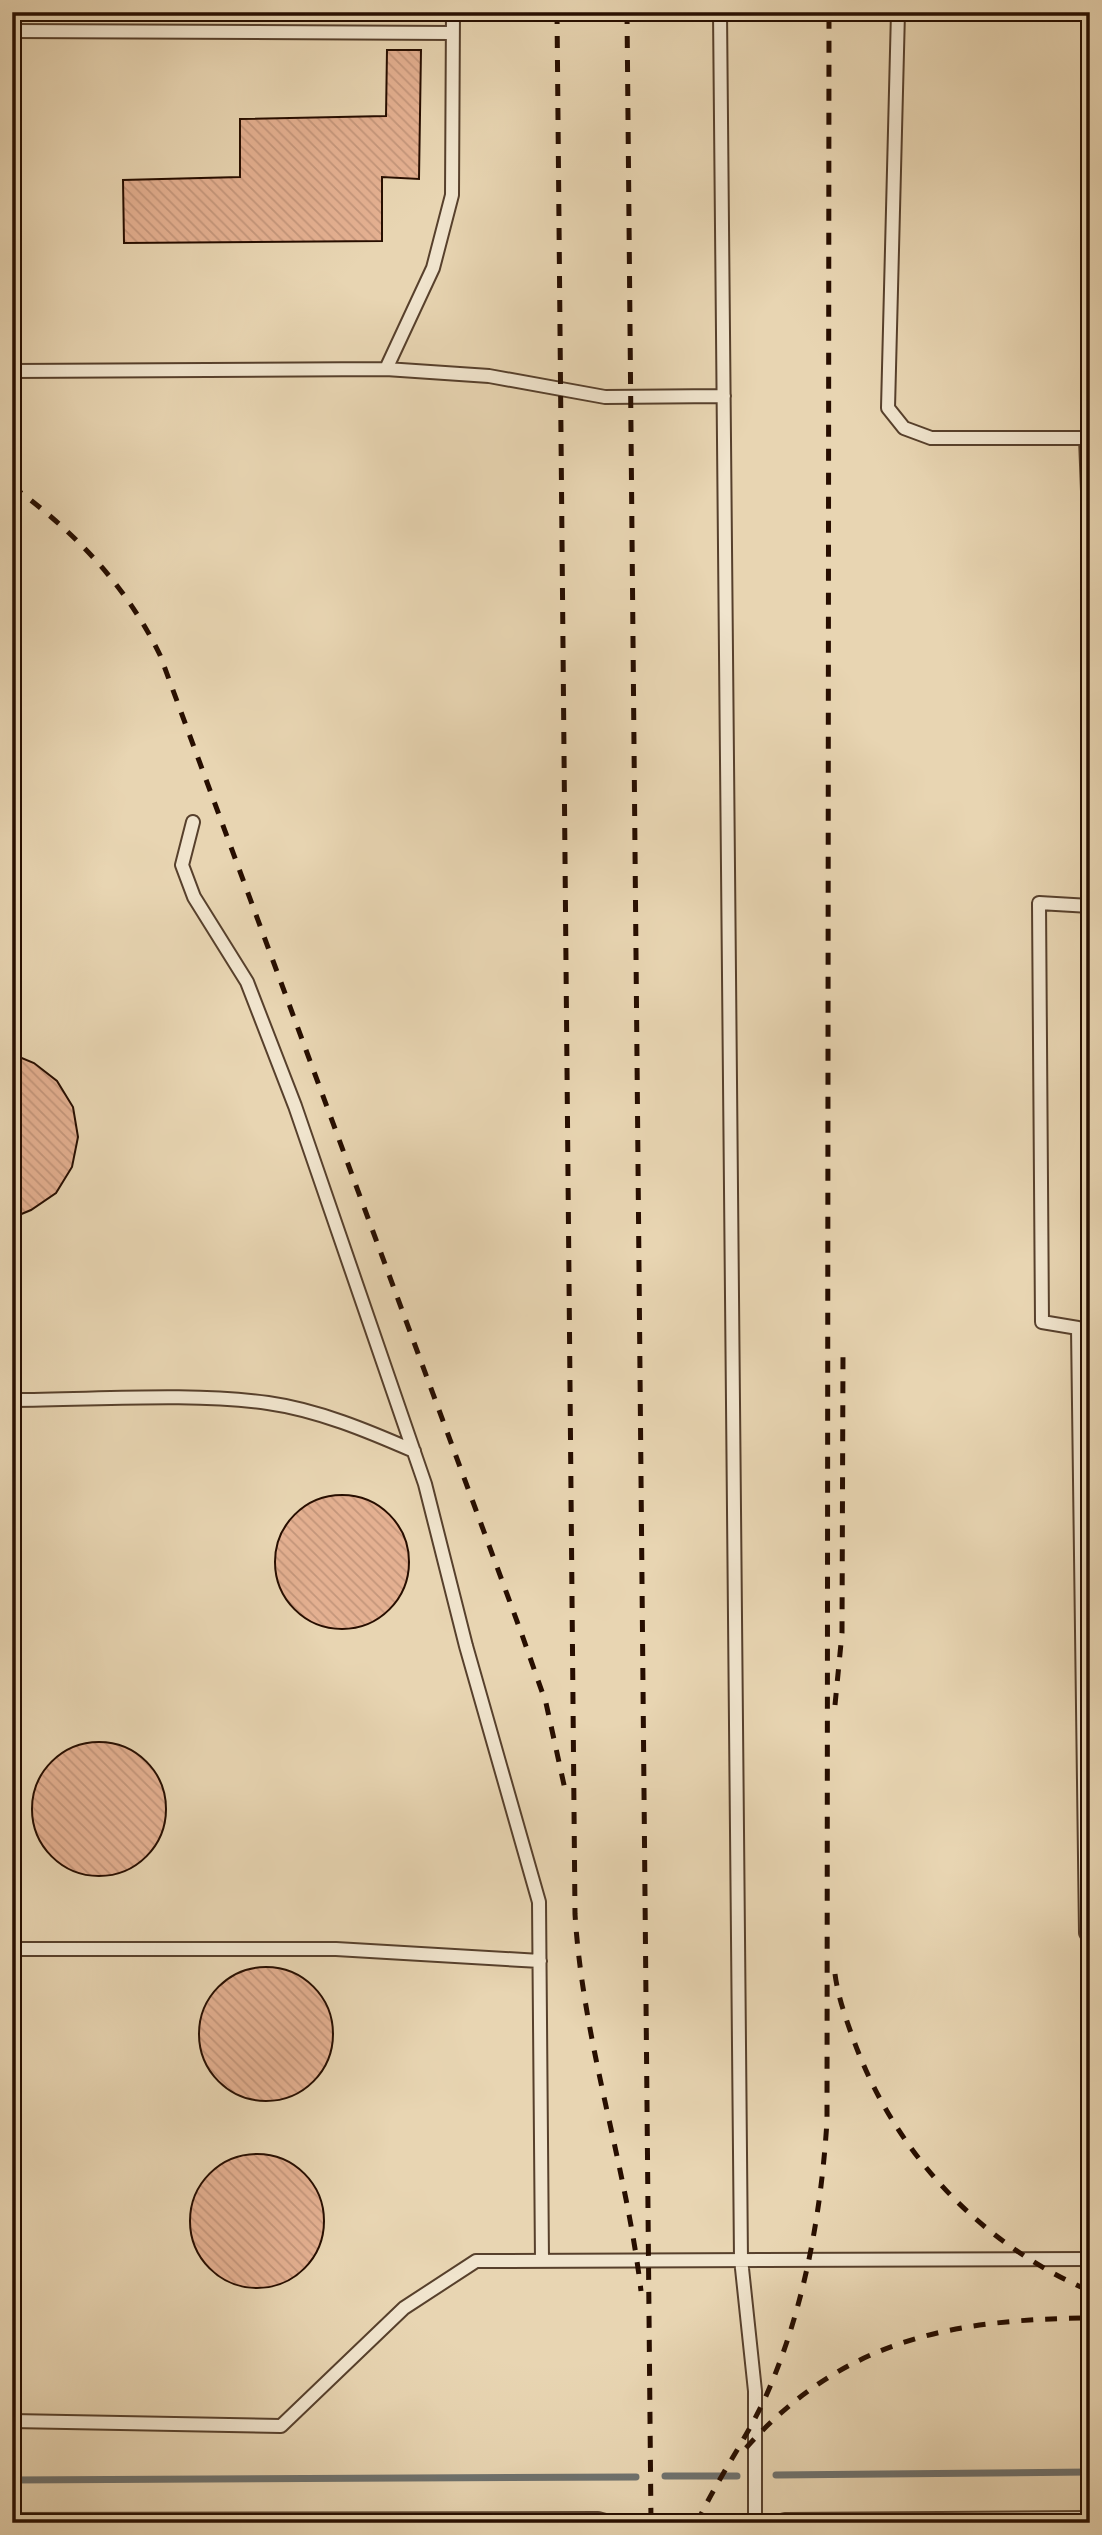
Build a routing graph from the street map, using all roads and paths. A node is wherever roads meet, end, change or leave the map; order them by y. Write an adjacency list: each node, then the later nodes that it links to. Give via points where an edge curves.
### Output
1 (453, 12): 5 (lane)
2 (720, 12): 8 (lane)
3 (898, 12): 9 (lane, via 888,408 904,428 931,438)
4 (12, 31): 5 (lane)
5 (452, 33): 6 (lane, via 452,195 433,268)
6 (387, 369): 7 (lane); 8 (lane, via 489,376 605,397)
7 (12, 371)
8 (724, 396): 20 (lane)
9 (1088, 438): 10 (lane)
10 (1090, 544)
11 (193, 822): 15 (lane, via 182,865 194,897 247,982)
12 (1090, 906): 13 (lane, via 1039,903 1042,1322)
13 (1084, 1328): 16 (lane)
14 (12, 1400): 15 (lane, via 270,1403 368,1431)
15 (414, 1451): 19 (lane, via 539,1902)
16 (1087, 1758): 17 (lane, via 1086,1933)
17 (1090, 1940)
18 (12, 1949): 19 (lane, via 336,1949)
19 (540, 1961): 22 (lane)
20 (741, 2259): 21 (lane); 22 (lane); 27 (lane, via 755,2391)
21 (1090, 2259)
22 (542, 2260): 23 (lane, via 476,2261 404,2308 281,2426)
23 (12, 2421)
24 (1090, 2518): 28 (lane)
25 (12, 2520): 26 (lane, via 598,2519)
26 (613, 2523)
27 (755, 2523)
28 (774, 2523)

